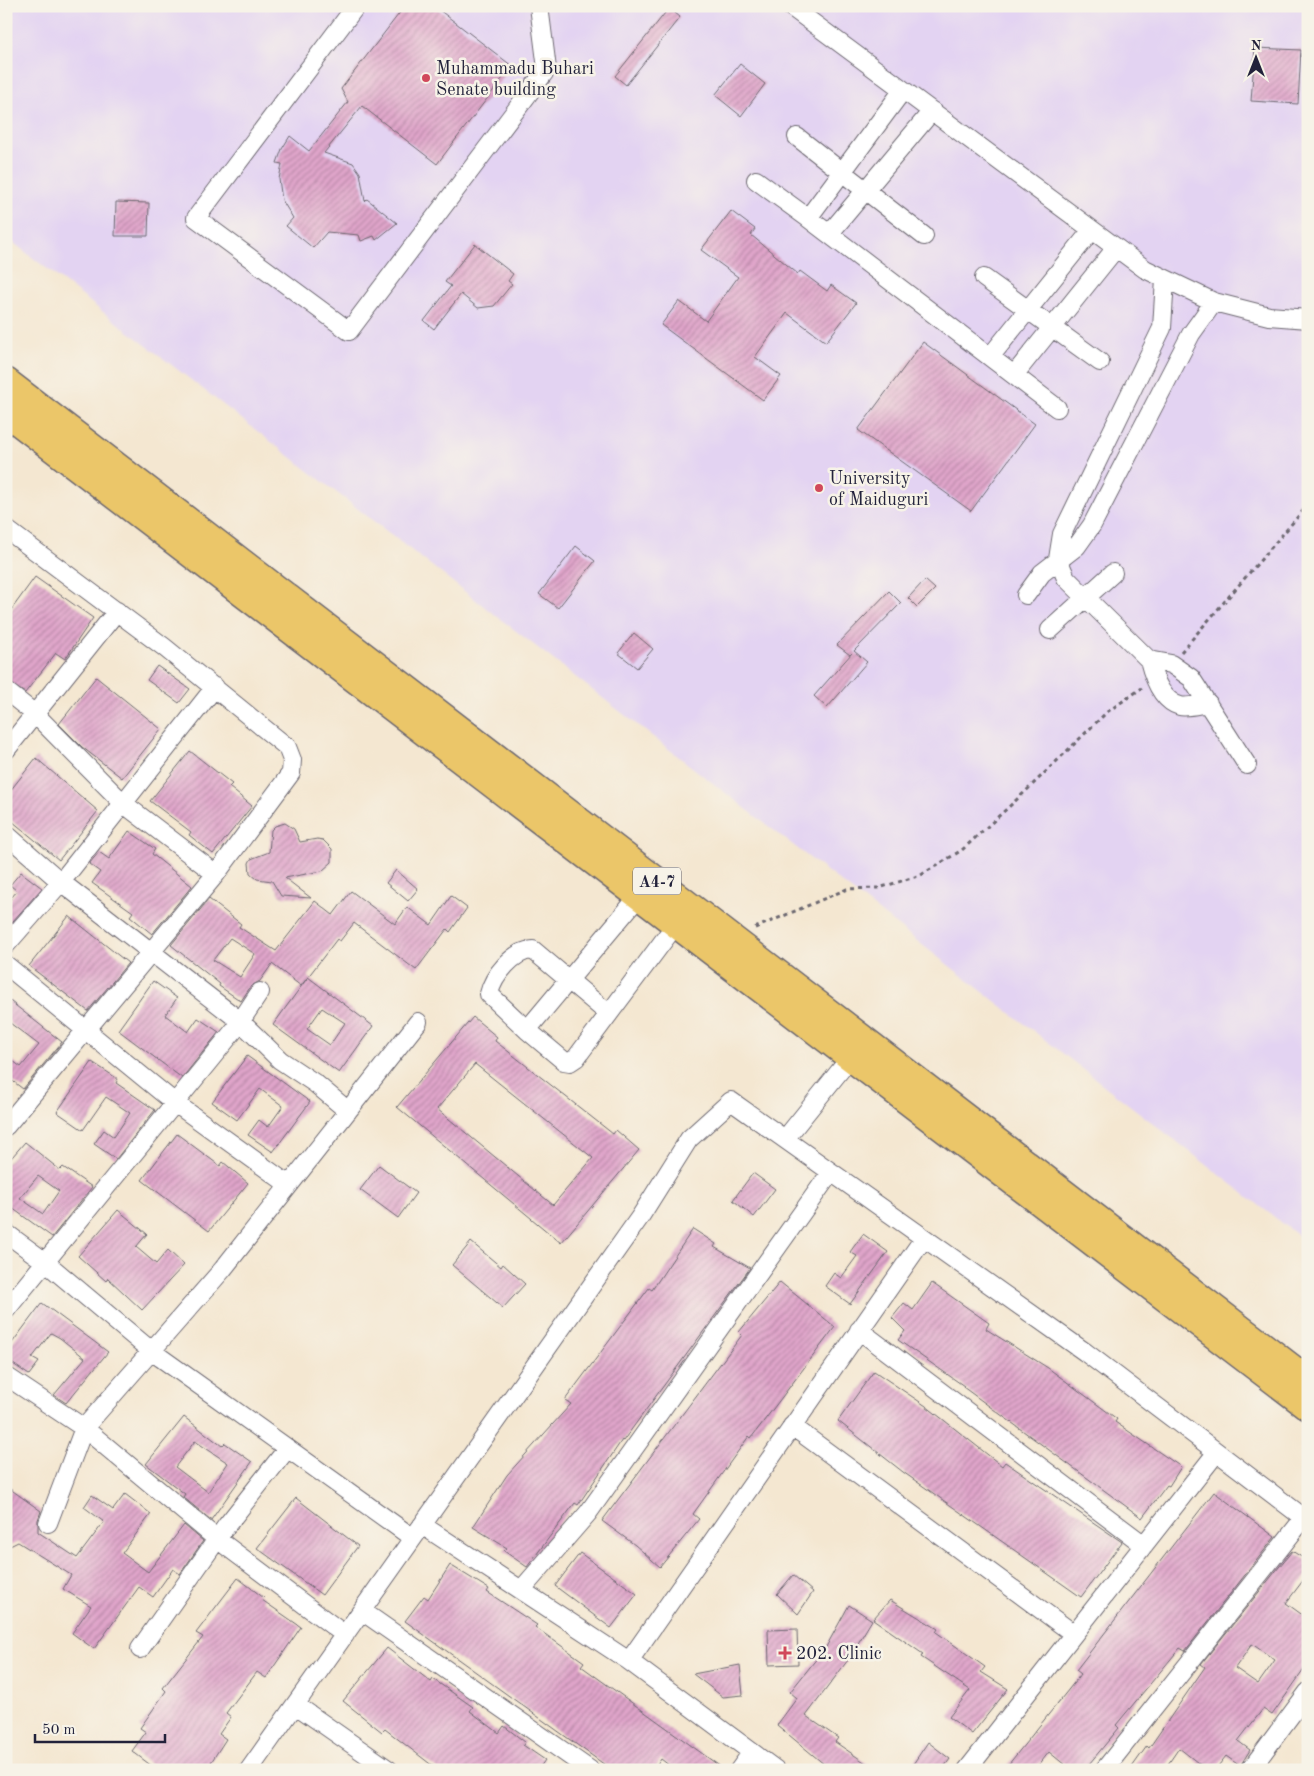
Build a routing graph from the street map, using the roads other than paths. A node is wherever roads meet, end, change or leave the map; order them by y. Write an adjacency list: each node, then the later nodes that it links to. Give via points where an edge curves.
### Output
1 (356, 6): 2 (street, via 196,218 349,331 547,69)
2 (539, 6)
3 (801, 9): 4 (street)
4 (903, 90): 5 (street); 7 (street)
5 (932, 111): 9 (street); 11 (street)
6 (797, 137): 7 (street)
7 (841, 174): 9 (street); 10 (street)
8 (756, 180): 10 (street)
9 (866, 191): 12 (street); 13 (street)
10 (808, 218): 12 (street)
11 (1092, 230): 14 (street); 18 (street)
12 (829, 234): 21 (street)
13 (924, 236)
14 (1116, 248): 16 (street, via 1144,269); 20 (street)
15 (984, 278): 18 (street)
16 (1165, 279): 17 (street); 28 (street, via 1162,328 1062,534)
17 (1214, 302): 19 (street, via 1269,316); 28 (street, via 1191,334 1092,525 1077,546)
18 (1028, 310): 20 (street); 21 (street)
19 (1308, 319)
20 (1052, 328): 22 (street); 23 (street)
21 (990, 357): 23 (street)
22 (1100, 362)
23 (1014, 375): 25 (street)
24 (6, 381): 71 (highway, A4-7, via 732,939)
25 (1057, 408)
26 (6, 413): 45 (highway, A4-7)
27 (9, 537): 32 (street)
28 (1058, 559): 30 (street, via 1042,573); 31 (street, via 1066,578)
29 (1113, 573): 31 (street)
30 (1026, 595)
31 (1087, 599): 33 (street); 34 (street)
32 (117, 612): 35 (street); 38 (street)
33 (1050, 630)
34 (1149, 660): 37 (street, via 1171,664 1191,678); 37 (street, via 1154,680 1168,698 1180,706)
35 (215, 686): 41 (street); 43 (street, via 287,747 292,760 291,773)
36 (6, 691): 38 (street)
37 (1208, 703): 40 (street)
38 (35, 714): 39 (street); 41 (street)
39 (6, 750)
40 (1247, 765)
41 (124, 804): 43 (street); 44 (street)
42 (6, 834): 44 (street)
43 (216, 874): 48 (street)
44 (61, 882): 47 (street); 48 (street)
45 (639, 896): 46 (highway, A4-7); 50 (street)
46 (676, 924): 52 (street); 57 (highway, A4-7)
47 (6, 945)
48 (149, 952): 53 (street); 55 (street)
49 (6, 965): 55 (street)
50 (569, 980): 52 (street); 56 (street); 56 (street, via 533,950 515,955 491,986 489,994)
51 (260, 992): 53 (street)
52 (609, 1014): 56 (street, via 570,1062 564,1061)
53 (240, 1021): 58 (street); 59 (street, via 280,1060)
54 (418, 1022): 59 (street)
55 (87, 1030): 58 (street); 60 (street)
56 (527, 1030)
57 (851, 1057): 61 (street); 71 (highway, A4-7)
58 (175, 1103): 63 (street); 66 (street)
59 (348, 1111): 63 (street)
60 (6, 1126)
61 (786, 1140): 62 (street); 78 (street, via 731,1101 689,1139 640,1217)
62 (831, 1172): 65 (street); 81 (street, via 588,1513)
63 (289, 1185): 69 (street, via 222,1269)
64 (6, 1233): 66 (street)
65 (924, 1238): 68 (street); 75 (street, via 1085,1352)
66 (44, 1261): 67 (street); 69 (street)
67 (6, 1310)
68 (859, 1330): 72 (street); 80 (street)
69 (150, 1350): 73 (street); 74 (street)
70 (6, 1376): 73 (street)
71 (1306, 1395)
72 (792, 1426): 83 (street); 86 (street)
73 (84, 1428): 77 (street); 79 (street)
74 (287, 1449): 78 (street); 79 (street)
75 (1217, 1452): 76 (street); 80 (street)
76 (1306, 1519): 96 (street)
77 (48, 1523)
78 (418, 1532): 81 (street); 82 (street)
79 (217, 1539): 84 (street); 85 (street)
80 (1144, 1545): 83 (street)
81 (522, 1589): 86 (street)
82 (362, 1611): 84 (street); 92 (street)
83 (1074, 1634): 95 (street)
84 (345, 1635): 88 (street)
85 (140, 1648)
86 (629, 1661): 89 (street)
87 (1308, 1692): 97 (street)
88 (296, 1705): 90 (street); 91 (street)
89 (752, 1752): 93 (street); 94 (street)
90 (249, 1770)
91 (389, 1770)
92 (590, 1770)
93 (739, 1770)
94 (776, 1770)
95 (967, 1770)
96 (1104, 1770)
97 (1250, 1770)

